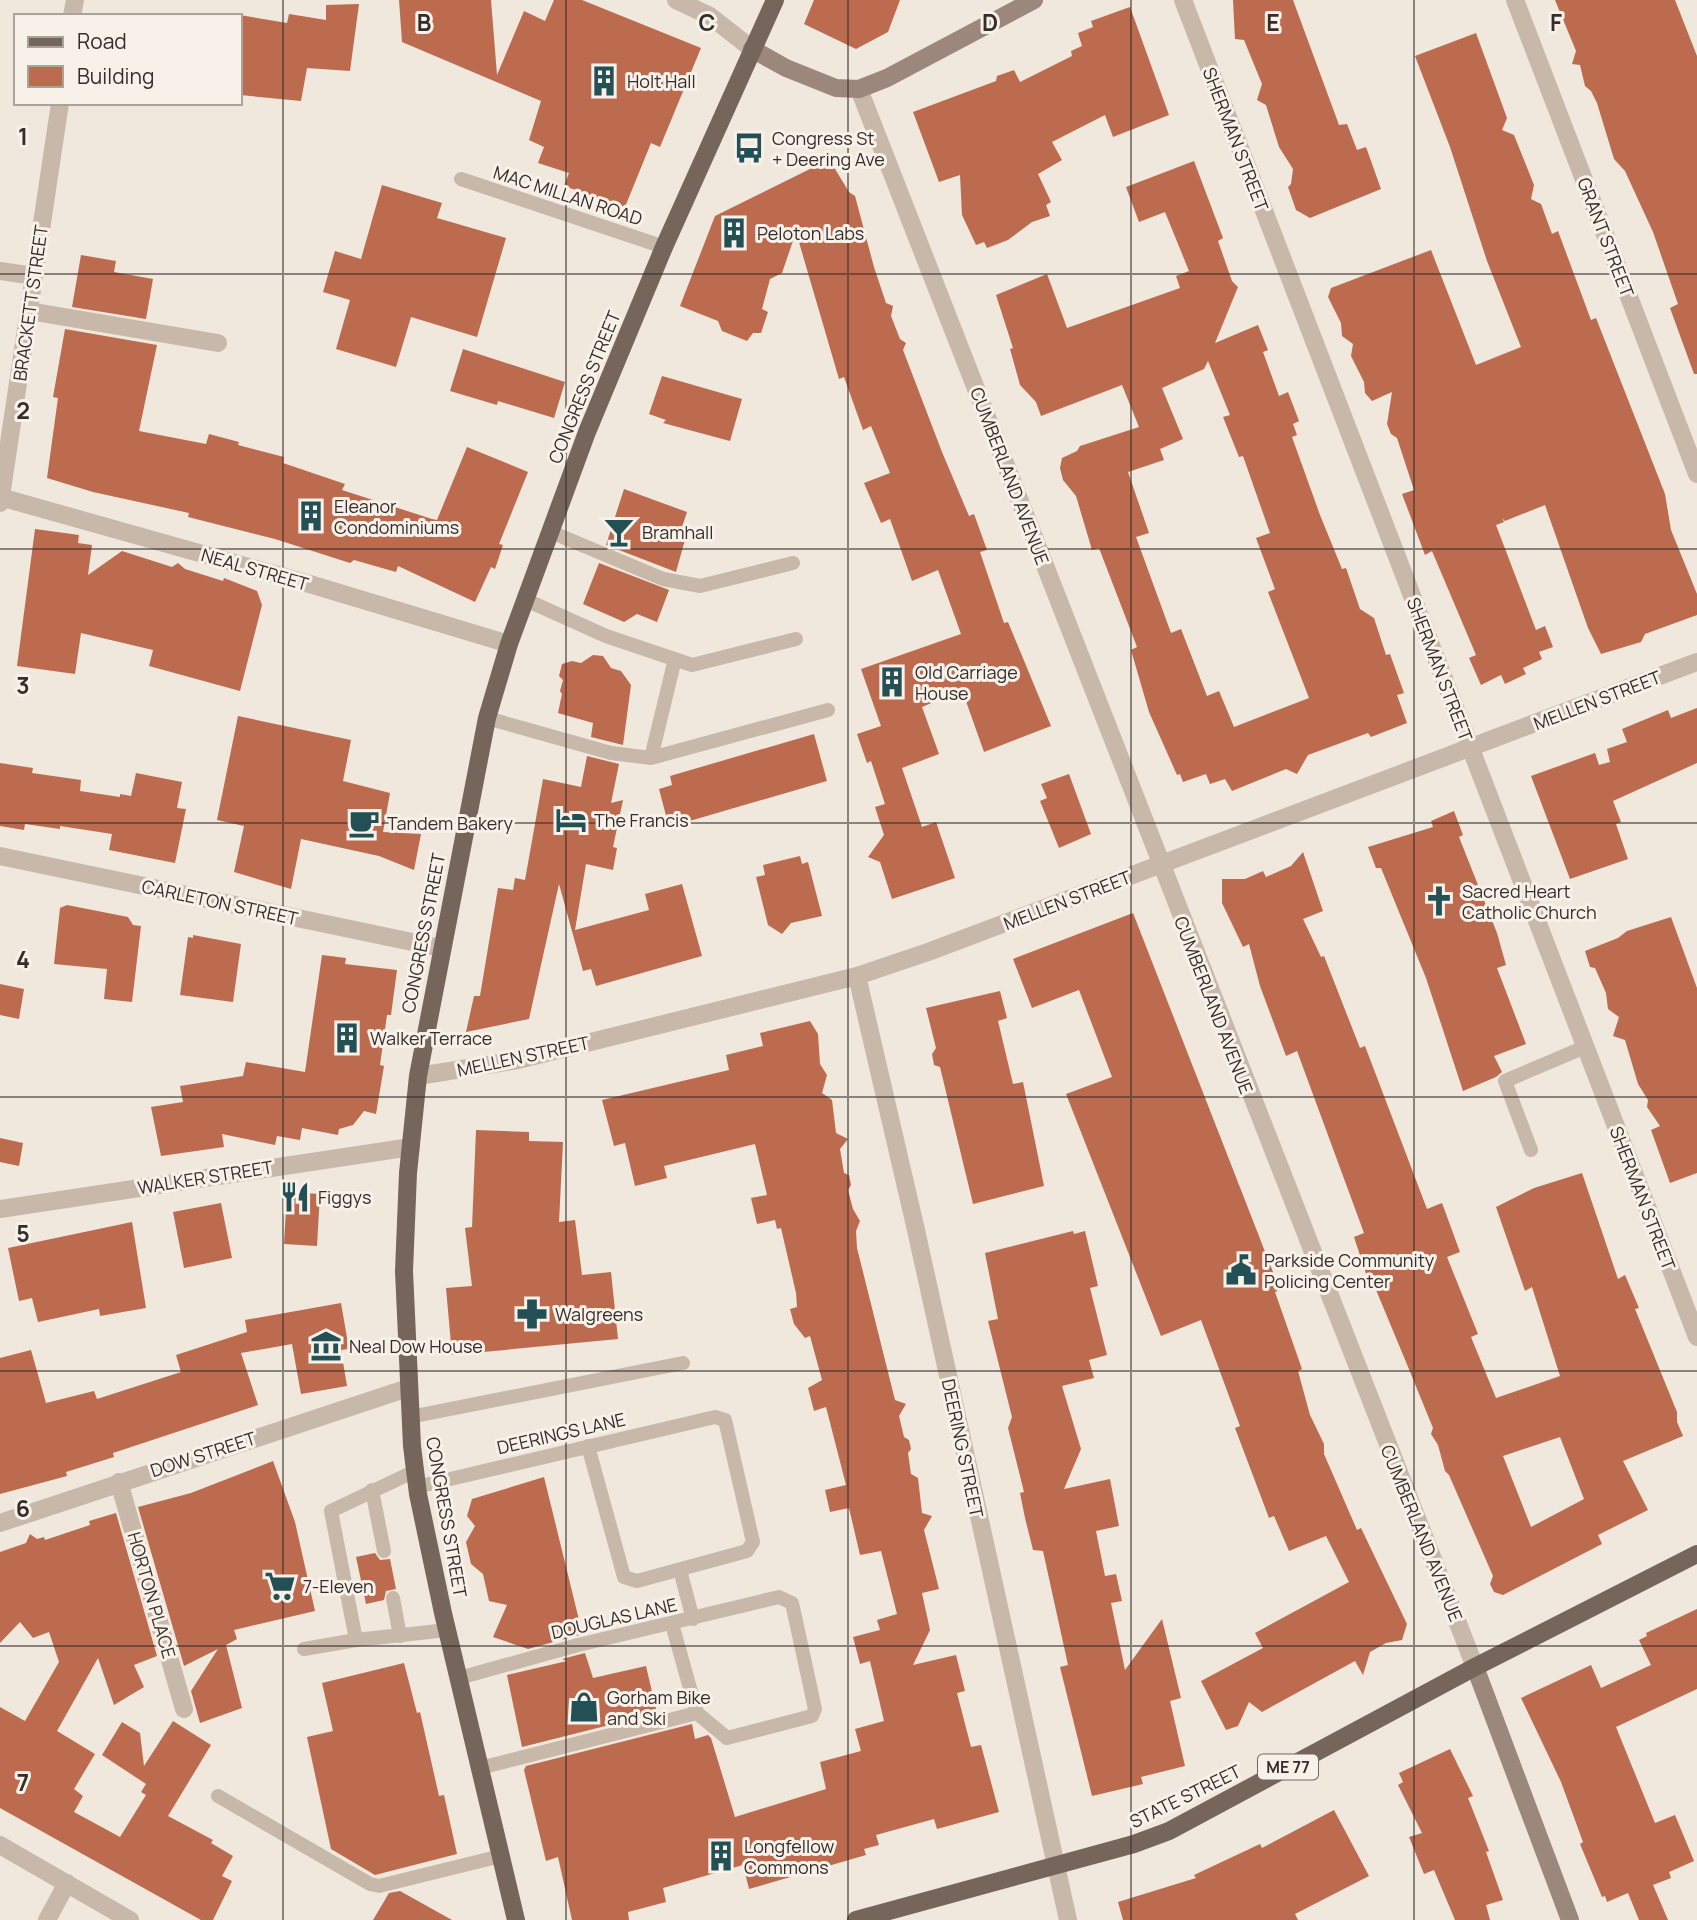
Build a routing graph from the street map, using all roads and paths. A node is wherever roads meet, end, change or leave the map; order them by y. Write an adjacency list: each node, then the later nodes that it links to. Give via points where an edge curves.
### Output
1 (676, 0): 6 (street, via 710,16)
2 (775, 0): 6 (main road, CONGRESS STREET)
3 (1034, 0): 7 (main road)
4 (1183, 0): 27 (street, SHERMAN STREET)
5 (1515, 0): 15 (street, GRANT STREET)
6 (752, 48): 7 (main road, via 836,88); 10 (main road, CONGRESS STREET)
7 (859, 89): 30 (street, CUMBERLAND AVENUE)
8 (60, 105): 12 (street, BRACKETT STREET)
9 (461, 179): 10 (lane, MAC MILLAN ROAD)
10 (664, 247): 18 (main road, CONGRESS STREET)
11 (0, 271): 12 (street)
12 (34, 276): 13 (street, BRACKETT STREET)
13 (29, 311): 14 (street); 16 (street, BRACKETT STREET)
14 (218, 343)
15 (1697, 474)
16 (0, 497): 17 (street, BRACKETT STREET); 22 (street, NEAL STREET)
17 (0, 503)
18 (551, 531): 19 (lane, via 663,579 700,586); 20 (main road, CONGRESS STREET)
19 (793, 563)
20 (526, 600): 22 (main road, CONGRESS STREET); 23 (lane, via 606,636)
21 (796, 639): 23 (lane, via 692,665)
22 (509, 645): 26 (main road, CONGRESS STREET)
23 (675, 659): 28 (lane)
24 (1697, 662): 27 (street, MELLEN STREET)
25 (828, 710): 28 (lane)
26 (487, 718): 28 (lane, via 611,753); 31 (main road, CONGRESS STREET)
27 (1470, 748): 30 (street, MELLEN STREET); 33 (street, SHERMAN STREET)
28 (652, 758)
29 (0, 856): 31 (street, CARLETON STREET)
30 (1160, 865): 32 (street, MELLEN STREET); 57 (street, CUMBERLAND AVENUE)
31 (441, 948): 34 (main road, CONGRESS STREET)
32 (857, 976): 34 (street, MELLEN STREET, via 518,1060); 65 (street, DEERING STREET)
33 (1585, 1047): 36 (lane, via 1505,1080); 38 (street, SHERMAN STREET)
34 (418, 1076): 35 (main road, CONGRESS STREET)
35 (411, 1147): 37 (street, WALKER STREET); 40 (main road, CONGRESS STREET, via 404,1271)
36 (1531, 1150)
37 (0, 1209)
38 (1697, 1337)
39 (684, 1363): 41 (lane)
40 (408, 1388): 41 (main road, CONGRESS STREET); 44 (street, DOW STREET)
41 (410, 1417): 43 (main road, CONGRESS STREET)
42 (588, 1446): 43 (lane, DEERINGS LANE); 49 (lane, via 624,1577 637,1581); 49 (lane, DEERINGS LANE, via 715,1417 725,1420 753,1542 747,1551)
43 (416, 1479): 45 (lane, DEERINGS LANE); 53 (main road, CONGRESS STREET)
44 (119, 1482): 46 (street, DOW STREET); 59 (street, HORTON PLACE)
45 (372, 1490): 47 (lane); 55 (lane, DEERINGS LANE, via 331,1511)
46 (0, 1523)
47 (384, 1551)
48 (1697, 1554): 57 (main road, STATE STREET / ME 77)
49 (680, 1570): 51 (lane)
50 (393, 1598): 54 (lane)
51 (693, 1619): 52 (lane, DOUGLAS LANE); 60 (lane, DOUGLAS LANE, via 779,1597 792,1603 815,1709 812,1716 727,1738)
52 (672, 1624): 58 (lane, DOUGLAS LANE); 60 (lane)
53 (447, 1630): 54 (lane); 58 (main road, CONGRESS STREET)
54 (400, 1636): 55 (lane)
55 (356, 1640): 56 (lane)
56 (304, 1649)
57 (1475, 1667): 65 (main road, STATE STREET / ME 77, via 1169,1831); 72 (main road, CUMBERLAND AVENUE)
58 (459, 1678): 61 (main road, CONGRESS STREET)
59 (184, 1709)
60 (697, 1713): 61 (lane)
61 (480, 1768): 64 (main road, CONGRESS STREET)
62 (218, 1796): 64 (lane, via 379,1886)
63 (0, 1845): 66 (street)
64 (501, 1856): 69 (main road, CONGRESS STREET)
65 (1054, 1864): 70 (main road, STATE STREET / ME 77); 71 (street, DEERING STREET)
66 (67, 1883): 67 (street); 68 (street)
67 (47, 1920)
68 (130, 1920)
69 (516, 1920)
70 (856, 1920)
71 (1068, 1920)
72 (1570, 1920)

